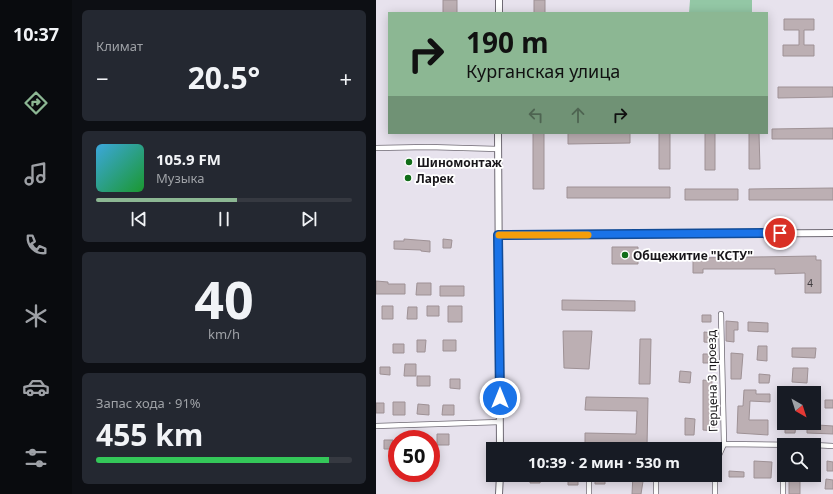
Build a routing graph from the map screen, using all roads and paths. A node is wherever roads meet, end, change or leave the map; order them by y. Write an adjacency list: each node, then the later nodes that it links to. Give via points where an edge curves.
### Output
1 (499, 0): 2 (main road)
2 (499, 12)
3 (498, 134): 5 (main road)
4 (376, 148): 5 (street)
5 (498, 150): 7 (main road)
6 (833, 232): 7 (main road)
7 (498, 235): 9 (main road)
8 (721, 314): 12 (street, Герцена 3 проезд)
9 (500, 422): 10 (street); 11 (main road)
10 (376, 426)
11 (500, 442)
12 (724, 444): 13 (street); 23 (street, Герцена 3 проезд, via 715,464)
13 (777, 444)
14 (821, 445): 15 (street)
15 (833, 446)
16 (500, 482): 20 (main road)
17 (589, 482): 21 (street)
18 (656, 482): 22 (street)
19 (783, 482): 24 (street)
20 (500, 494)
21 (589, 494)
22 (656, 494)
23 (715, 494)
24 (783, 494)

